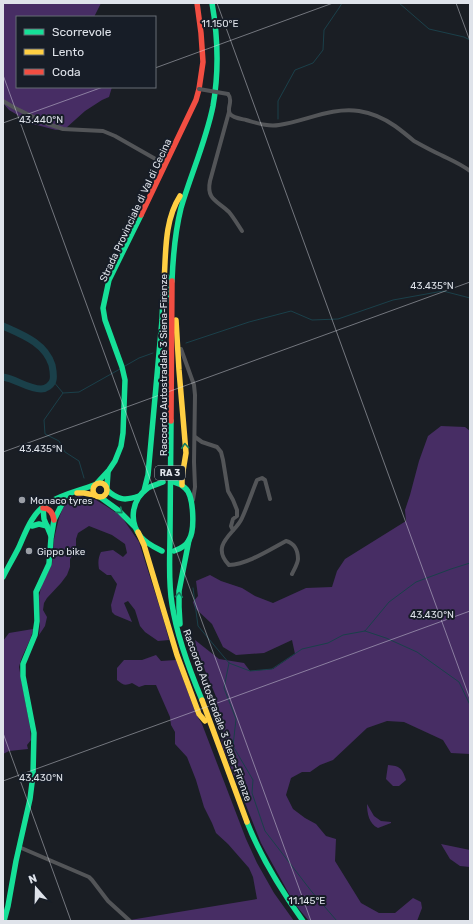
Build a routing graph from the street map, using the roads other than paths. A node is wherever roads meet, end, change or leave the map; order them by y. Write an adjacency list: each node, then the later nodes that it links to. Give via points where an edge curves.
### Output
1 (197, 3): 4 (main road, Strada Provinciale di Val di Cecina, via 203,62)
2 (208, 3): 10 (main road, Raccordo Autostradale 3 Siena-Firenze / RA 3, via 214,45 214,70 209,105)
3 (212, 3): 7 (main road, Raccordo Autostradale 3 Siena-Firenze / RA 3, via 218,39 218,68 209,125)
4 (199, 89): 6 (street, bridge, via 228,94 231,99); 9 (main road, Strada Provinciale di Val di Cecina, via 190,114)
5 (3, 101): 9 (street, via 63,129 103,132 115,136 159,161 154,175)
6 (229, 112): 8 (street, via 238,118 278,126 342,110 369,113 394,125 414,140); 11 (street, via 209,188 212,198 230,214)
7 (196, 164): 19 (main road, one-way to 7, via 182,478 186,453 176,316 176,260 179,228); 41 (main road, Raccordo Autostradale 3 Siena-Firenze / RA 3, via 184,196 176,229 173,258 170,574 172,604 180,639)
8 (470, 172)
9 (158, 180): 14 (main road, Strada Provinciale di Val di Cecina, via 109,280 105,296 103,308 125,380 122,440 116,459)
10 (180, 196): 21 (main road, via 172,211 167,240 148,475); 40 (main road, Raccordo Autostradale 3 Siena-Firenze / RA 3, via 172,228 167,275 166,586 170,616 181,658)
11 (242, 232)
12 (181, 349): 13 (street, via 195,389)
13 (195, 437): 17 (street); 33 (street, via 218,447 221,452 228,491 237,510 231,526)
14 (109, 470): 18 (main road, Strada Provinciale di Val di Cecina); 20 (main road, Strada Provinciale di Val di Cecina)
15 (163, 482): 21 (main road)
16 (174, 482): 19 (main road)
17 (195, 483): 19 (street, via 192,487); 27 (street)
18 (96, 484): 20 (main road, via 100,482); 22 (main road, via 92,490); 23 (main road)
19 (184, 486): 27 (main road)
20 (107, 489): 24 (main road, via 114,497 120,499); 25 (main road, via 106,494)
21 (144, 491): 24 (main road)
22 (94, 495): 23 (main road, via 80,493); 25 (main road)
23 (64, 496): 28 (main road, via 49,503); 29 (main road); 30 (main road, via 45,504)
24 (139, 496): 32 (main road, via 133,513)
25 (100, 498): 32 (main road, one-way to 32, via 121,512)
26 (270, 499): 33 (street, via 265,480 257,480 242,519)
27 (192, 503): 35 (main road, via 192,532)
28 (44, 510): 29 (main road, via 51,512); 30 (main road); 31 (main road)
29 (54, 520): 34 (main road)
30 (31, 524): 31 (main road); 39 (main road)
31 (47, 526): 34 (main road)
32 (137, 530): 36 (main road, via 147,544); 40 (main road, via 144,545 177,655 199,714)
33 (233, 530): 38 (street, via 224,542 222,552 229,565 248,560 286,541 295,546 298,560)
34 (51, 538): 42 (main road, via 50,562 36,593 35,635 22,667 33,729 34,750 31,795)
35 (189, 540): 37 (main road); 41 (main road, one-way to 35, via 216,728 180,625 178,596)
36 (162, 551)
37 (174, 551)
38 (292, 574)
39 (3, 577)
40 (205, 722): 45 (main road, Raccordo Autostradale 3 Siena-Firenze / RA 3, via 260,863)
41 (217, 740): 46 (main road, Raccordo Autostradale 3 Siena-Firenze / RA 3, via 260,853 282,892)
42 (19, 847): 43 (main road); 44 (street, via 89,877 108,901)
43 (4, 921)
44 (130, 921)
45 (297, 921)
46 (303, 921)

